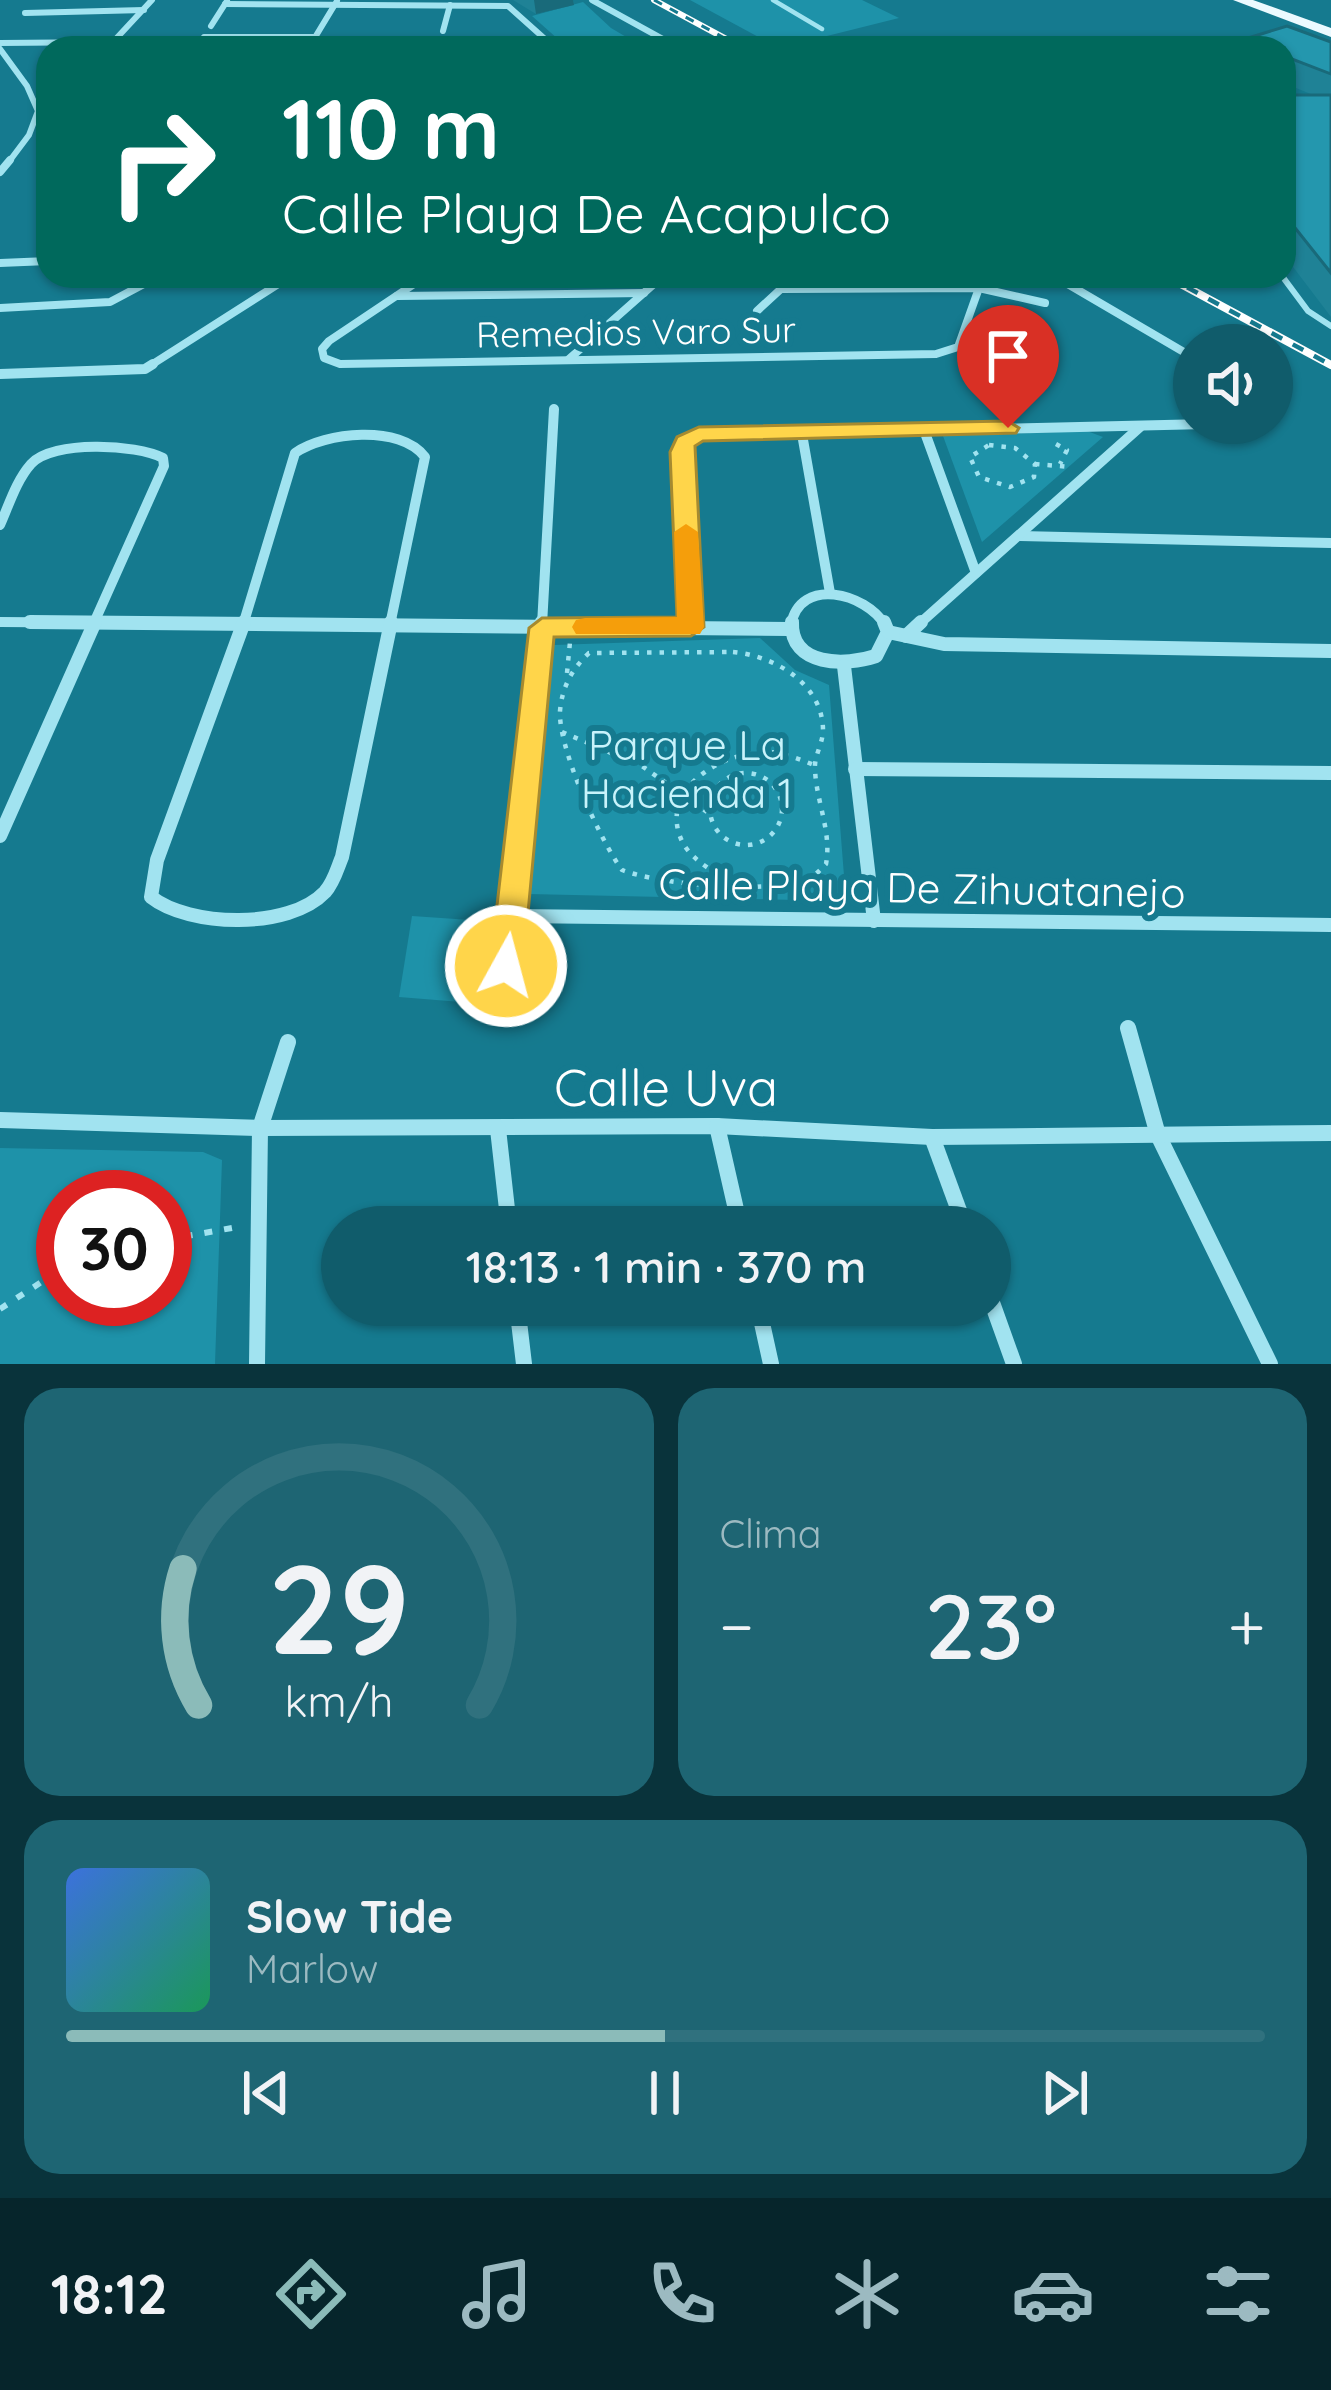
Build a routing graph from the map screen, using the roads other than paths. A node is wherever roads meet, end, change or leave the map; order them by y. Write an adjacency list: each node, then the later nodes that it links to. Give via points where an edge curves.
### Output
1 (152, 0): 10 (street)
2 (592, 0): 20 (street)
3 (773, 0): 14 (lane)
4 (1240, 0): 16 (main road)
5 (1267, 0): 12 (main road)
6 (226, 2): 7 (street); 13 (street)
7 (336, 2): 8 (street); 18 (street)
8 (395, 2): 9 (street)
9 (449, 4): 15 (street); 19 (street, via 513,7)
10 (144, 10): 11 (street); 17 (street)
11 (26, 13)
12 (1331, 23)
13 (211, 26)
14 (822, 29)
15 (443, 31)
16 (1331, 33)
17 (119, 36)
18 (316, 36)
19 (543, 36)
20 (657, 36)
21 (36, 45): 22 (street)
22 (0, 46): 24 (street)
23 (0, 76): 24 (street)
24 (20, 76): 25 (street)
25 (36, 101)
26 (36, 130): 27 (street)
27 (0, 172)
28 (3, 261): 29 (street); 30 (street)
29 (36, 261)
30 (0, 274)
31 (136, 288): 42 (street, via 110,302)
32 (272, 288): 47 (street, via 145,370)
33 (407, 288): 40 (street)
34 (650, 288): 39 (street)
35 (979, 288): 38 (street); 41 (street); 46 (street, Remedios Varo Sur, via 967,332 949,352)
36 (1074, 288): 45 (street)
37 (1291, 288): 44 (lane)
38 (781, 289): 43 (street)
39 (644, 293): 40 (street); 46 (street)
40 (395, 296): 46 (street, Remedios Varo Sur, via 329,341 324,358)
41 (1046, 303)
42 (0, 308)
43 (758, 311)
44 (1331, 326)
45 (1173, 346)
46 (568, 360)
47 (0, 374)
48 (554, 410): 63 (street)
49 (1173, 426): 50 (street)
50 (1141, 427): 51 (street); 54 (street)
51 (924, 430): 52 (street); 56 (street)
52 (802, 434): 57 (street); 62 (street, via 688,438 682,452)
53 (0, 525): 59 (street, via 32,464 54,450 160,454 164,466)
54 (1020, 536): 55 (street); 56 (street)
55 (1331, 543)
56 (976, 573): 66 (street)
57 (830, 593): 64 (street, via 808,598); 65 (street, via 869,603)
58 (0, 622): 59 (street)
59 (95, 623): 60 (street); 71 (street)
60 (244, 623): 61 (street); 61 (street, via 299,448 314,440 406,440 425,457); 61 (street, via 150,883 159,907 175,914 260,918 297,910 331,884)
61 (392, 624): 63 (street)
62 (691, 627): 63 (street); 64 (street)
63 (542, 628): 72 (street)
64 (788, 629): 68 (street, via 797,648)
65 (887, 632): 66 (street); 68 (street, via 876,656)
66 (906, 636): 67 (street, via 944,644)
67 (1331, 651)
68 (844, 667): 69 (street)
69 (855, 770): 70 (street); 73 (street)
70 (1331, 773)
71 (0, 836)
72 (513, 916): 73 (street, Calle Playa De Zihuatanejo); 75 (street)
73 (874, 921): 74 (street, Calle Playa De Zihuatanejo)
74 (1331, 925)
75 (506, 966)
76 (1128, 1028): 83 (street)
77 (288, 1042): 80 (street)
78 (0, 1120): 80 (street, Calle Uva)
79 (717, 1126): 81 (street, Calle Uva); 84 (street, Calle Uva); 86 (street)
80 (260, 1128): 81 (street, Calle Uva); 91 (street)
81 (498, 1129): 85 (street)
82 (1331, 1133): 83 (street, Calle Uva)
83 (1158, 1135): 84 (street, Calle Uva); 95 (street)
84 (932, 1137): 87 (street)
85 (507, 1206)
86 (735, 1206)
87 (957, 1206)
88 (519, 1326): 92 (street)
89 (763, 1326): 93 (street)
90 (1000, 1326): 94 (street)
91 (257, 1364)
92 (524, 1364)
93 (771, 1364)
94 (1014, 1364)
95 (1270, 1364)

